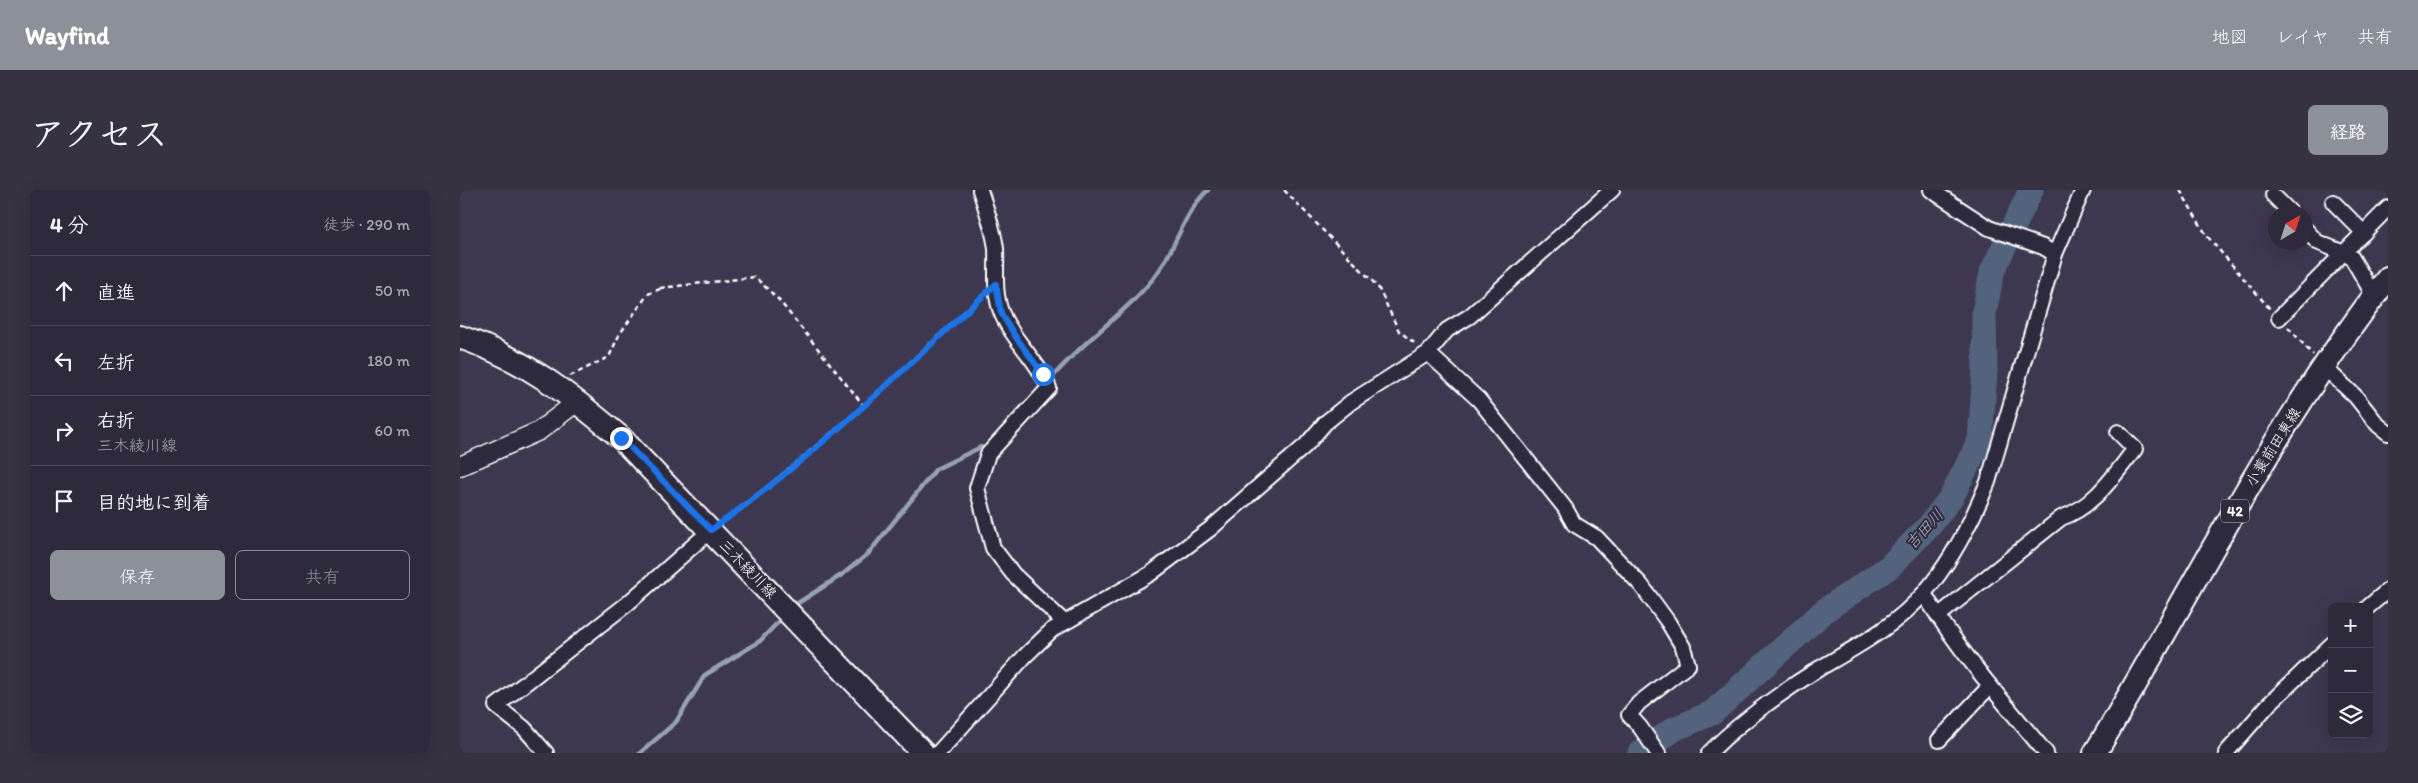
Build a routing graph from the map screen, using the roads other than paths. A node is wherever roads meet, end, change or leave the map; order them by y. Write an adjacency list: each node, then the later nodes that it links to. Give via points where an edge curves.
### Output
1 (980, 190): 28 (street, via 996,248 996,284 1001,313 1049,388 988,454 977,488 993,548 1014,574)
2 (1612, 190): 17 (street, via 1470,316 1448,330)
3 (1931, 190): 11 (street, via 1989,228)
4 (2083, 190): 11 (street)
5 (2274, 195): 7 (street)
6 (2333, 202): 9 (street)
7 (2283, 205)
8 (2388, 208): 9 (street)
9 (2364, 233): 12 (street)
10 (2313, 238): 12 (street)
11 (2049, 250): 25 (street, via 1988,482 1949,560)
12 (2344, 253): 14 (street, via 2352,258); 15 (street)
13 (2388, 278): 14 (main road, 小蓑前田東線 / 42)
14 (2374, 296): 18 (main road, 小蓑前田東線 / 42)
15 (2279, 318)
16 (460, 337): 19 (main road, 三木綾川線, via 532,369)
17 (1428, 354): 28 (street, via 1351,402 1210,529 1150,574); 35 (street, via 1479,400 1565,508 1574,524 1597,538 1641,585 1678,638 1688,665 1628,715)
18 (2324, 367): 21 (street); 38 (main road, 小蓑前田東線 / 42, via 2269,452)
19 (578, 401): 22 (street, via 539,431); 23 (main road, 三木綾川線, via 621,438)
20 (2118, 432): 27 (street, via 2135,449 2106,487 2076,513 2061,518)
21 (2388, 433)
22 (460, 466)
23 (711, 530): 32 (street, via 627,604 496,706 524,728); 33 (main road, 三木綾川線)
24 (2388, 590): 26 (street)
25 (1924, 594): 27 (street); 36 (street, via 1864,642 1761,707)
26 (2373, 603)
27 (1938, 616): 30 (street)
28 (1064, 622): 34 (street, via 1025,656)
29 (2328, 648): 39 (street, via 2269,704)
30 (1990, 686): 31 (street); 37 (street)
31 (1939, 740)
32 (546, 753)
33 (923, 753)
34 (938, 753)
35 (1658, 753)
36 (1709, 753)
37 (2046, 753)
38 (2095, 753)
39 (2226, 753)

